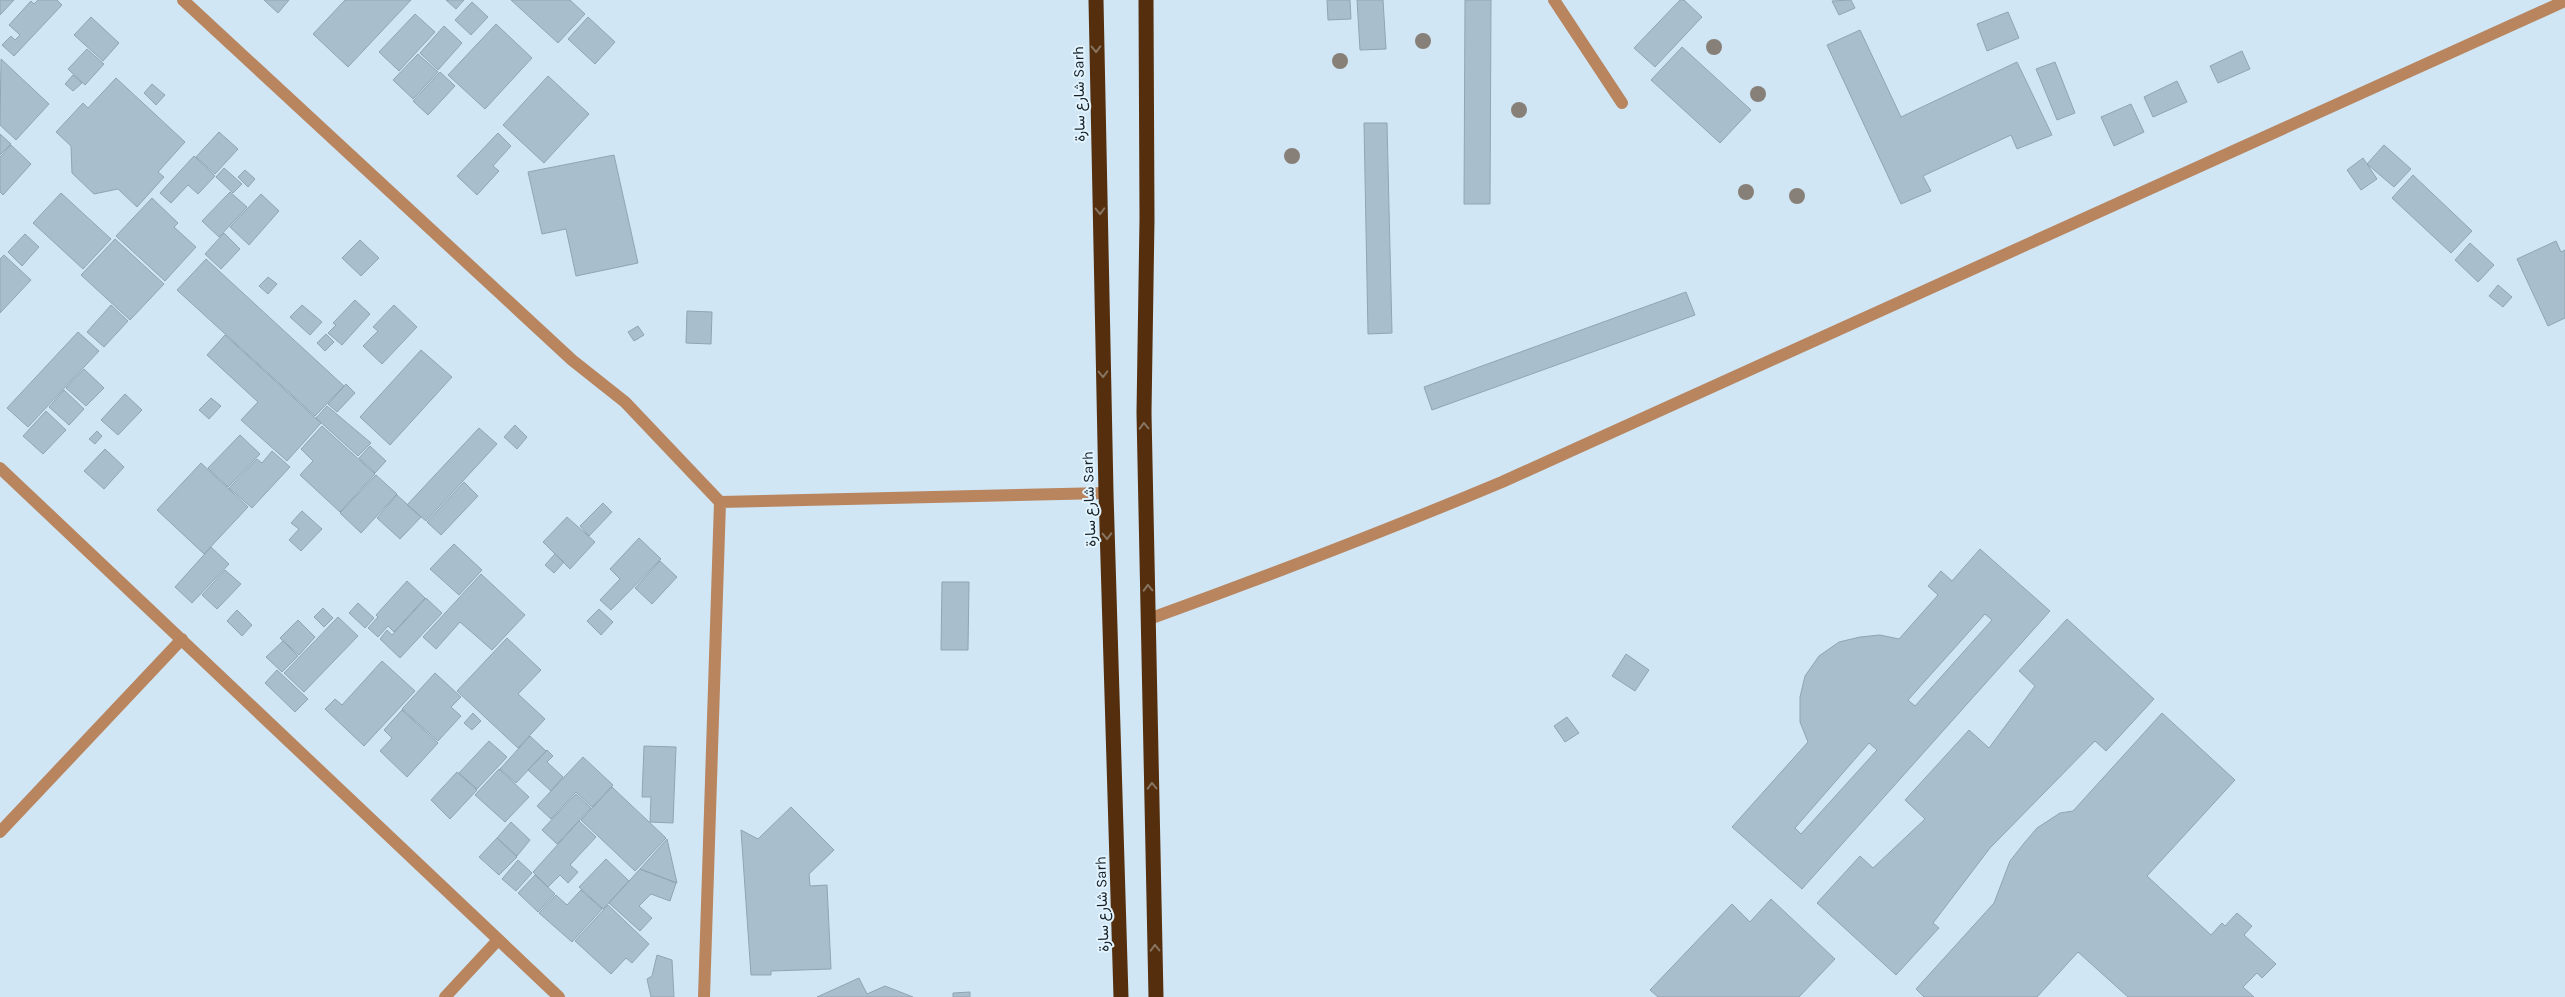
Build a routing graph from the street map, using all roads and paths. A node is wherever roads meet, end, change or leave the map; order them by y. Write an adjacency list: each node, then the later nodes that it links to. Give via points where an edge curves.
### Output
1 (183, 0): 9 (street, via 572,360 625,402)
2 (1096, 0): 8 (highway, شارع سارة Sarh, one-way to 8)
3 (1146, 0): 10 (highway, one-way to 3, via 1144,413)
4 (1554, 0): 6 (street)
5 (2565, 2): 10 (street, via 1502,482 1353,544)
6 (1622, 103)
7 (0, 468): 11 (street)
8 (1106, 493): 9 (street); 17 (highway, شارع سارة Sarh, one-way to 17)
9 (720, 502): 16 (street)
10 (1149, 619): 18 (highway, one-way to 10)
11 (182, 639): 12 (street); 13 (street)
12 (0, 832)
13 (498, 940): 14 (street); 15 (street)
14 (445, 997)
15 (559, 997)
16 (704, 997)
17 (1121, 997)
18 (1156, 997)

